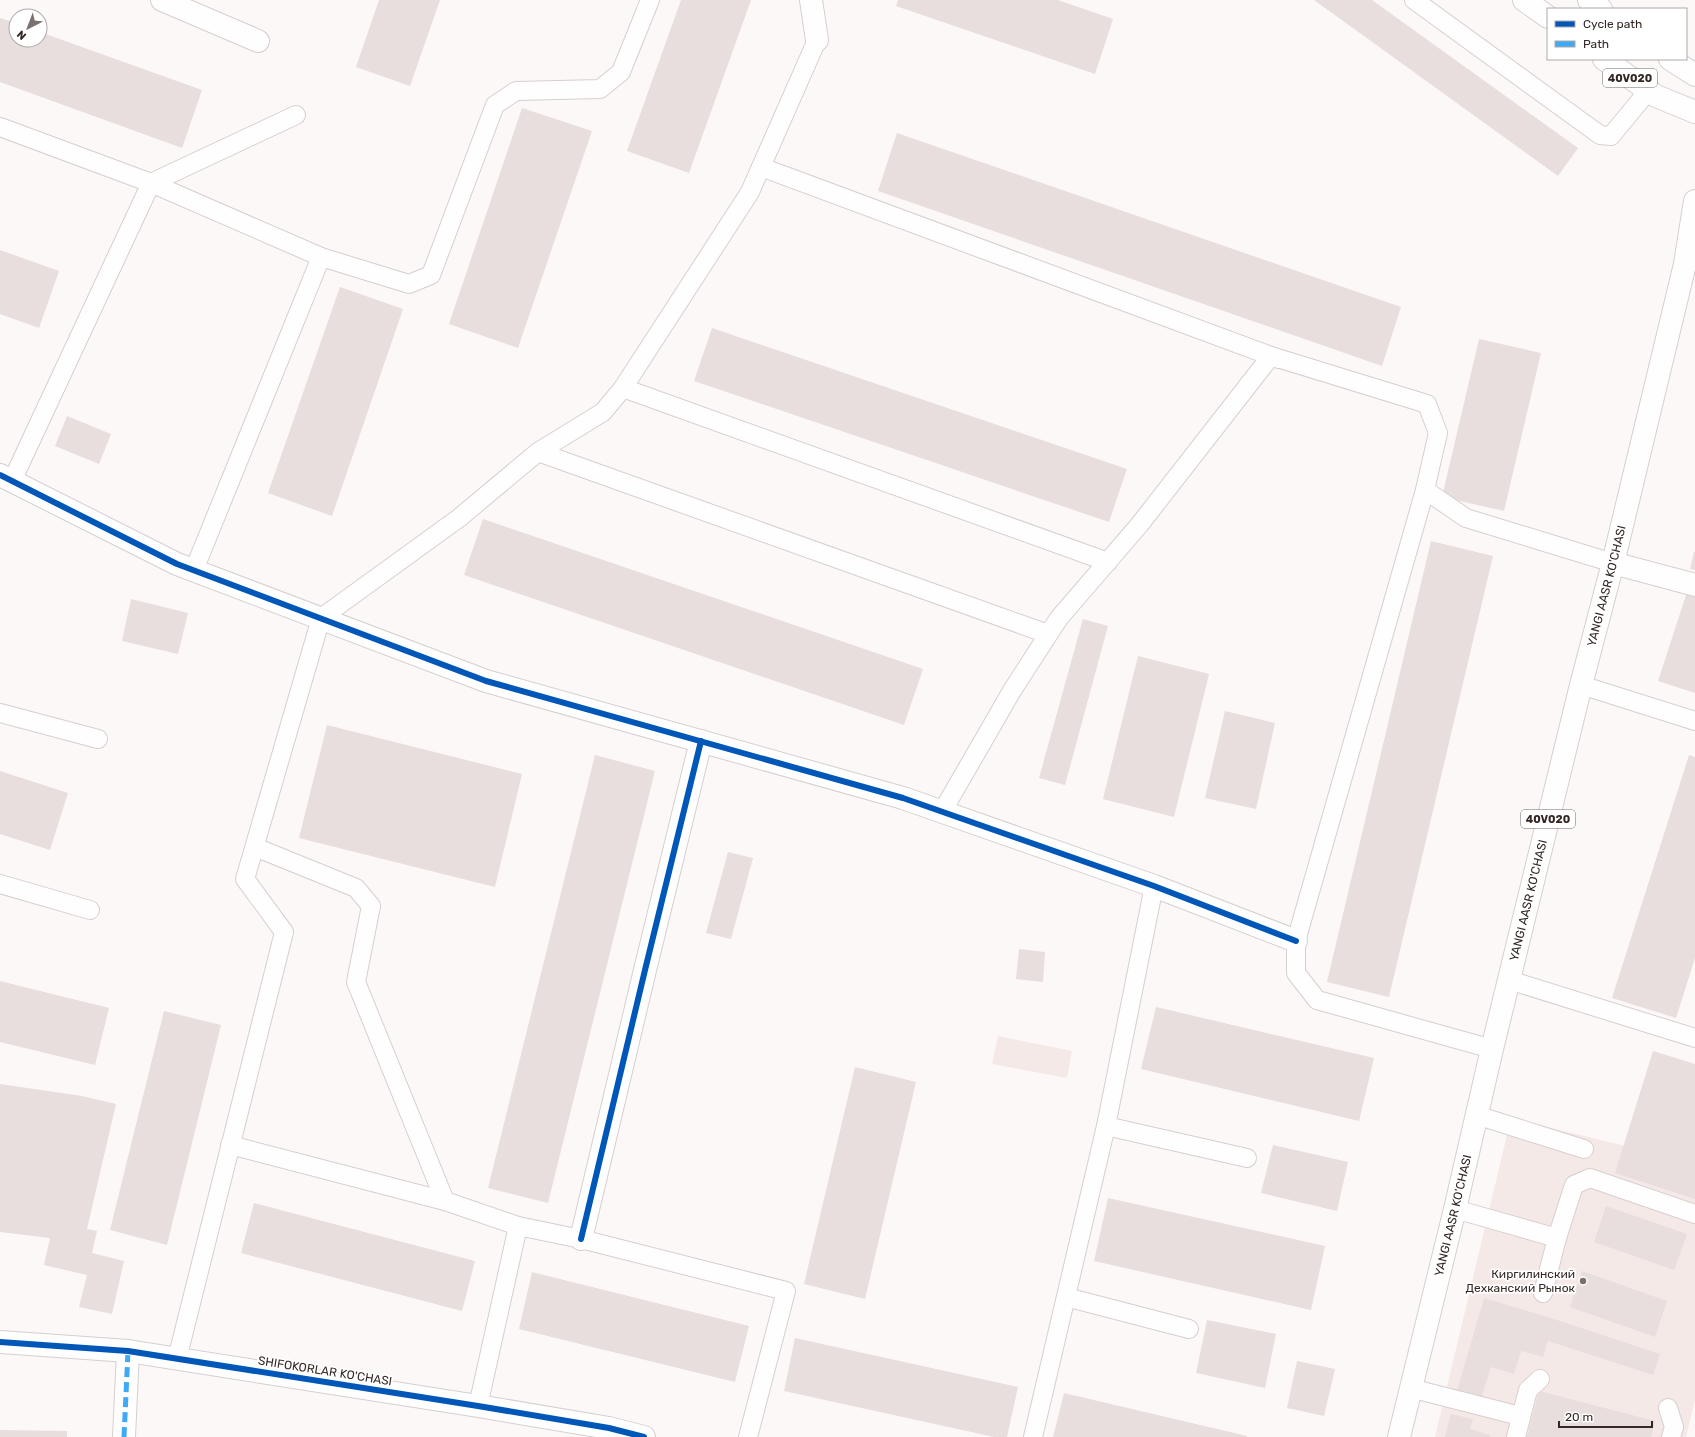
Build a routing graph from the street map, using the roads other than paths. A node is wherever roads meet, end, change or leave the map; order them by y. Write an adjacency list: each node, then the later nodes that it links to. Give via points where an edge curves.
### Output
1 (162, 0): 10 (street)
2 (650, 0): 19 (lane, via 621,72 600,89 516,91 495,105 431,275 409,284)
3 (811, 0): 9 (street)
4 (1524, 0): 8 (street)
5 (1588, 0): 7 (street)
6 (1419, 1): 12 (lane, via 1600,135 1611,136)
7 (1600, 8)
8 (1547, 16)
9 (817, 40): 16 (lane)
10 (258, 41)
11 (1605, 60): 12 (street, 40V020)
12 (1652, 94): 13 (street, 40V020)
13 (1695, 112)
14 (296, 115): 17 (lane)
15 (0, 127): 17 (lane)
16 (761, 167): 21 (lane); 22 (lane, via 750,192)
17 (151, 183): 19 (lane); 24 (lane)
18 (1695, 201): 20 (street, YANGI AASR KO'CHASI / 40V020)
19 (321, 257): 28 (lane)
20 (1690, 262): 27 (street, YANGI AASR KO'CHASI / 40V020)
21 (1279, 359): 25 (lane, via 1427,404 1438,433); 26 (lane, via 1271,356)
22 (623, 388): 23 (lane, via 604,412); 26 (lane)
23 (538, 452): 30 (lane, via 460,518); 31 (lane)
24 (6, 478): 28 (street, via 177,564)
25 (1425, 490): 27 (lane, via 1466,518); 42 (lane)
26 (1108, 562): 31 (lane)
27 (1613, 563): 29 (street); 32 (street, YANGI AASR KO'CHASI / 40V020)
28 (194, 570): 30 (street)
29 (1695, 585)
30 (321, 618): 36 (street, via 486,681); 38 (lane)
31 (1048, 634): 37 (lane)
32 (1581, 685): 34 (lane); 43 (street, YANGI AASR KO'CHASI / 40V020)
33 (0, 713): 35 (lane)
34 (1695, 721)
35 (98, 739)
36 (702, 741): 37 (street, via 903,798); 56 (street, via 644,970)
37 (942, 812): 40 (street)
38 (255, 847): 48 (lane, via 245,879 284,932); 51 (lane, via 356,888 371,906 356,982)
39 (0, 884): 41 (lane)
40 (1154, 886): 42 (street); 47 (lane)
41 (90, 910)
42 (1296, 942): 45 (lane, via 1296,973 1317,1000)
43 (1509, 980): 44 (lane); 45 (street, YANGI AASR KO'CHASI / 40V020)
44 (1695, 1038)
45 (1492, 1049): 46 (street, YANGI AASR KO'CHASI / 40V020)
46 (1476, 1115): 49 (lane); 52 (street, YANGI AASR KO'CHASI / 40V020)
47 (1106, 1126): 50 (lane); 58 (lane)
48 (230, 1146): 51 (lane); 62 (lane)
49 (1584, 1149)
50 (1247, 1158)
51 (445, 1201): 54 (lane)
52 (1454, 1209): 55 (lane); 64 (street, YANGI AASR KO'CHASI / 40V020)
53 (1695, 1214): 55 (lane, via 1590,1178 1574,1185)
54 (518, 1226): 56 (lane); 65 (lane)
55 (1557, 1238): 57 (lane)
56 (581, 1239): 70 (lane, via 786,1291)
57 (1543, 1293)
58 (1066, 1297): 59 (lane); 71 (lane)
59 (1189, 1329)
60 (0, 1342): 61 (street, SHIFOKORLAR KO'CHASI)
61 (128, 1351): 62 (street, SHIFOKORLAR KO'CHASI); 68 (street)
62 (177, 1359): 65 (street, SHIFOKORLAR KO'CHASI)
63 (1540, 1379): 67 (lane, via 1528,1390)
64 (1410, 1388): 67 (lane); 72 (street, YANGI AASR KO'CHASI / 40V020)
65 (478, 1406): 69 (street, SHIFOKORLAR KO'CHASI, via 609,1428)
66 (1668, 1408): 74 (lane, via 1674,1427)
67 (1520, 1416): 73 (lane)
68 (124, 1437)
69 (644, 1437)
70 (748, 1437)
71 (1033, 1437)
72 (1399, 1437)
73 (1516, 1437)
74 (1671, 1437)

